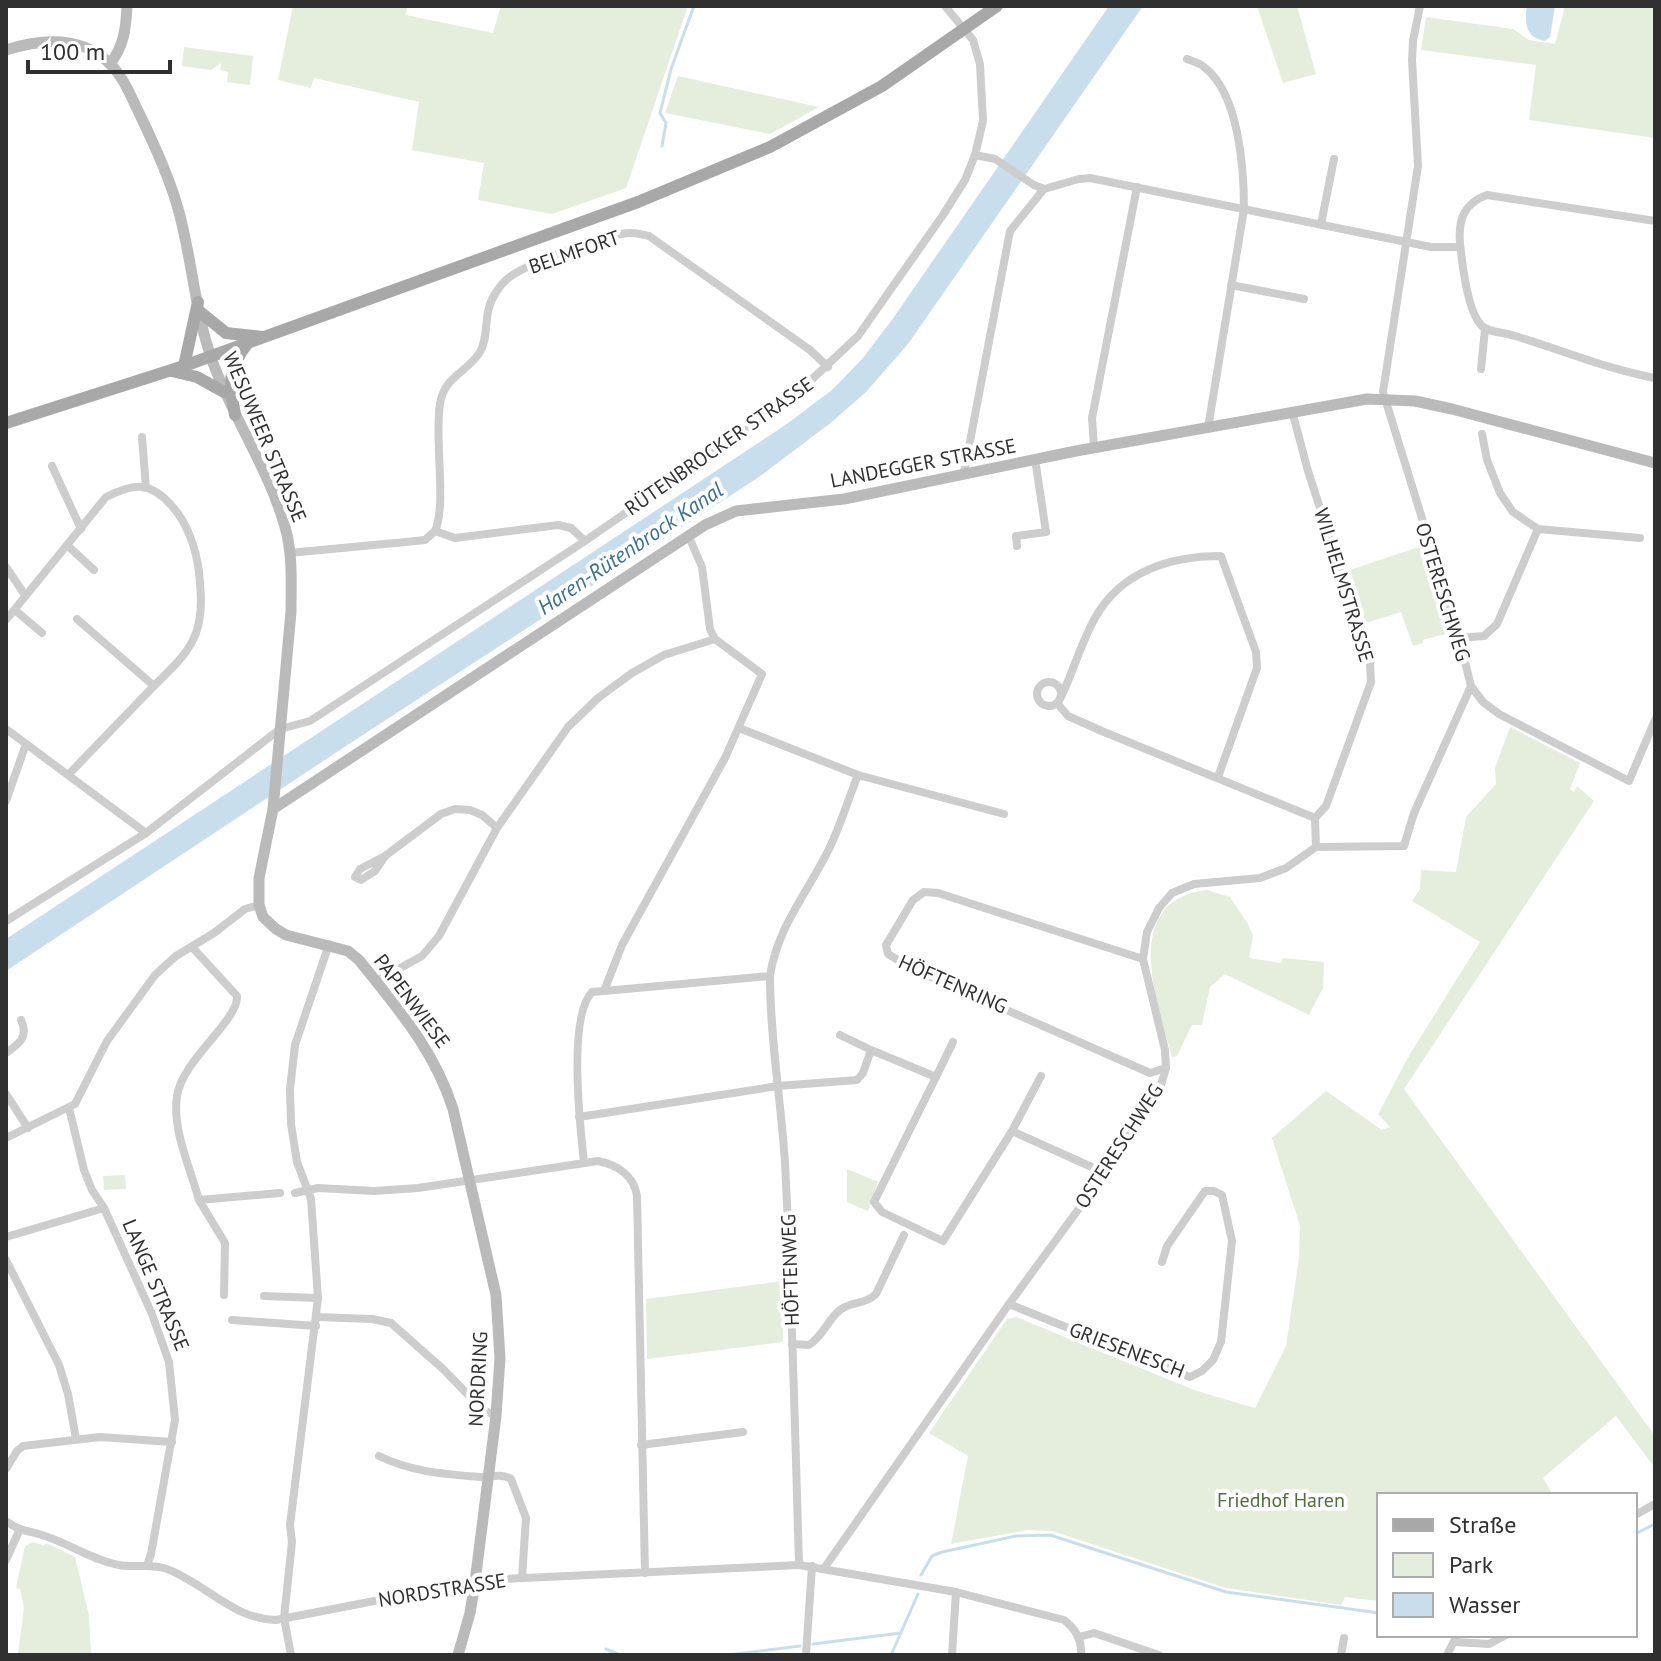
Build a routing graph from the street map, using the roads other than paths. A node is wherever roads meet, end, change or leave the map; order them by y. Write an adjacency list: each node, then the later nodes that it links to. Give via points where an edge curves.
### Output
1 (127, 6): 8 (main road, via 125,32)
2 (945, 6): 5 (street, RÜTENBROCKER STRASSE)
3 (997, 6): 5 (main road)
4 (1420, 6): 16 (street, via 1412,60 1418,166)
5 (965, 30): 9 (street, RÜTENBROCKER STRASSE, via 973,40 983,90); 22 (main road, via 882,86 770,147 638,202)
6 (6, 50): 8 (main road, WESUWEER STRASSE, via 55,40 84,47)
7 (1187, 59): 13 (street, via 1205,67 1234,119)
8 (110, 64): 20 (main road, WESUWEER STRASSE, via 127,89 178,207)
9 (975, 155): 12 (street, via 995,159); 25 (street, RÜTENBROCKER STRASSE, via 943,215 858,336)
10 (1334, 159): 15 (street)
11 (1137, 187): 12 (street, via 1090,178); 13 (street); 37 (street, via 1092,418)
12 (1044, 189): 41 (street, via 1010,231)
13 (1244, 209): 15 (street); 18 (street)
14 (1655, 221): 17 (street, via 1487,195 1462,215)
15 (1321, 224): 16 (street)
16 (1407, 241): 17 (street); 30 (street)
17 (1460, 247): 21 (street, via 1472,309)
18 (1231, 285): 19 (street); 34 (street)
19 (1304, 299)
20 (199, 307): 22 (main road, via 226,333); 24 (main road, WESUWEER STRASSE); 26 (main road)
21 (1485, 329): 27 (street); 28 (street)
22 (263, 337): 23 (main road)
23 (249, 343): 24 (main road); 32 (main road, via 229,378)
24 (211, 357): 26 (main road); 29 (main road, WESUWEER STRASSE)
25 (828, 367): 45 (street, BELMFORT, via 649,236 613,236 544,261 502,284 486,314 479,354 453,377 440,399); 48 (street, RÜTENBROCKER STRASSE, via 793,397)
26 (178, 368): 29 (main road); 33 (main road)
27 (1481, 369)
28 (1655, 378)
29 (224, 392): 32 (main road, WESUWEER STRASSE)
30 (1384, 399): 31 (main road, LANDEGGER STRASSE); 39 (main road, LANDEGGER STRASSE, via 1452,409); 59 (street, OSTERESCHWEG)
31 (1292, 411): 34 (main road, LANDEGGER STRASSE); 74 (street, WILHELMSTRASSE, via 1370,663 1371,682 1326,806)
32 (235, 415): 51 (main road, WESUWEER STRASSE, via 280,510)
33 (6, 423)
34 (1208, 428): 37 (main road, LANDEGGER STRASSE)
35 (1482, 434): 44 (street, via 1500,493 1513,512)
36 (142, 437): 42 (street)
37 (1094, 447): 38 (main road, LANDEGGER STRASSE)
38 (1035, 459): 41 (main road, LANDEGGER STRASSE); 50 (street, via 1046,532 1016,536)
39 (1655, 463)
40 (52, 466): 43 (street)
41 (964, 473): 46 (main road, LANDEGGER STRASSE, via 844,499 736,511)
42 (146, 488): 43 (street, via 128,486 106,497); 61 (street, via 169,503 187,531 198,564 201,599 189,647)
43 (81, 529): 49 (street)
44 (1538, 529): 47 (street); 59 (street, via 1497,624 1484,636)
45 (435, 531): 48 (street, via 455,538 565,525); 51 (street, via 425,540)
46 (689, 537): 60 (street, via 702,567); 72 (main road, LANDEGGER STRASSE)
47 (1640, 538)
48 (585, 541): 66 (street, RÜTENBROCKER STRASSE, via 310,721)
49 (68, 546): 53 (street); 54 (street)
50 (1017, 546)
51 (289, 553): 66 (main road, WESUWEER STRASSE, via 291,612)
52 (6, 567): 54 (street)
53 (94, 570)
54 (25, 595): 55 (street)
55 (15, 610): 57 (street); 58 (street)
56 (77, 619): 61 (street)
57 (6, 620)
58 (42, 633)
59 (1459, 638): 62 (street, OSTERESCHWEG)
60 (715, 639): 64 (street, via 762,674); 75 (street, via 664,655 598,698 568,727)
61 (154, 686): 68 (street)
62 (1471, 686): 63 (street, via 1499,714 1629,781); 77 (street, OSTERESCHWEG, via 1404,846)
63 (1655, 720)
64 (739, 728): 69 (street); 86 (street, via 638,914)
65 (6, 729): 67 (street)
66 (280, 729): 72 (main road, WESUWEER STRASSE); 76 (street, RÜTENBROCKER STRASSE)
67 (26, 744): 68 (street); 71 (street)
68 (69, 774): 76 (street)
69 (858, 775): 73 (street); 84 (street, HÖFTENWEG, via 829,850 782,932)
70 (1218, 777): 70 (street, via 1068,716 1059,700 1095,618 1118,589 1148,568 1191,556 1221,556 1256,652 1257,668); 74 (street)
71 (6, 801)
72 (273, 804): 79 (main road)
73 (1004, 814)
74 (1315, 818): 77 (street)
75 (497, 828): 78 (street, via 482,815 455,809); 85 (street, via 439,936 422,956)
76 (146, 833): 80 (street, RÜTENBROCKER STRASSE)
77 (1316, 847): 83 (street, OSTERESCHWEG, via 1260,878 1194,884 1172,893 1147,932)
78 (385, 856)
79 (259, 905): 81 (main road, PAPENWIESE, via 276,929); 82 (street, via 245,909)
80 (6, 921)
81 (329, 944): 85 (main road, PAPENWIESE, via 348,951); 105 (street, via 295,1045 290,1089 297,1162)
82 (192, 947): 97 (street, via 155,975 134,1001 107,1041 79,1100); 108 (street, via 238,1001 189,1067 177,1097 177,1123)
83 (1143, 959): 92 (street, OSTERESCHWEG); 92 (street, HÖFTENRING, via 924,892 913,900 886,945 888,954 913,969 1150,1073)
84 (770, 976): 86 (street); 95 (street, HÖFTENWEG)
85 (375, 982): 104 (main road, PAPENWIESE, via 437,1065)
86 (604, 991): 98 (street, via 588,995 581,1020)
87 (21, 1020): 91 (street, via 23,1039)
88 (840, 1035): 90 (street)
89 (953, 1042): 94 (street)
90 (871, 1050): 94 (street); 95 (street, via 857,1080)
91 (6, 1053)
92 (1166, 1068): 103 (street, OSTERESCHWEG, via 1161,1085)
93 (1041, 1076): 100 (street)
94 (936, 1077): 100 (street, via 878,1193 876,1208 943,1241)
95 (778, 1086): 98 (street); 120 (street, HÖFTENWEG)
96 (6, 1094): 99 (street)
97 (69, 1108): 99 (street); 109 (street, LANGE STRASSE, via 84,1170)
98 (579, 1117): 102 (street)
99 (28, 1128): 101 (street)
100 (1012, 1131): 103 (street)
101 (6, 1138)
102 (584, 1162): 104 (street); 125 (street, via 616,1168 636,1189)
103 (1105, 1173): 117 (street, OSTERESCHWEG)
104 (468, 1179): 105 (street, via 374,1191); 121 (main road, NORDRING, via 496,1295)
105 (308, 1189): 107 (street); 116 (street)
106 (280, 1193): 108 (street)
107 (295, 1193)
108 (199, 1200): 114 (street, via 225,1243)
109 (104, 1208): 111 (street, LANGE STRASSE); 124 (street, LANGE STRASSE, via 169,1362)
110 (904, 1235): 120 (street, via 870,1300 837,1312 809,1345)
111 (6, 1237)
112 (6, 1260): 123 (street, via 59,1365)
113 (1162, 1262): 117 (street, GRIESENESCH, via 1167,1246 1205,1191 1222,1195 1232,1241 1221,1342 1213,1360 1190,1377)
114 (224, 1295)
115 (264, 1296): 116 (street)
116 (318, 1298): 119 (street)
117 (1009, 1304): 137 (street, OSTERESCHWEG)
118 (232, 1320): 119 (street)
119 (316, 1322): 121 (street, via 391,1323 482,1409); 142 (street, via 290,1525)
120 (792, 1344): 135 (street, HÖFTENWEG)
121 (496, 1416): 128 (main road, NORDRING)
122 (743, 1432): 125 (street)
123 (76, 1439): 124 (street); 127 (street, via 23,1446)
124 (172, 1442): 134 (street, LANGE STRASSE)
125 (641, 1445): 138 (street)
126 (379, 1456): 128 (street, via 435,1473)
127 (6, 1469)
128 (487, 1477): 139 (street, via 507,1476 520,1499 526,1518); 140 (main road, NORDRING)
129 (1655, 1504): 130 (street)
130 (1637, 1514)
131 (6, 1521): 132 (street)
132 (19, 1531): 133 (street); 134 (street, NORDSTRASSE, via 44,1535 116,1565)
133 (6, 1560)
134 (147, 1565): 142 (street, NORDSTRASSE, via 186,1578 243,1614)
135 (799, 1565): 136 (street, NORDSTRASSE); 138 (street, NORDSTRASSE)
136 (812, 1566): 137 (street, NORDSTRASSE); 149 (street)
137 (825, 1567): 141 (street, NORDSTRASSE)
138 (645, 1573): 139 (street, NORDSTRASSE)
139 (522, 1578): 140 (street, NORDSTRASSE)
140 (475, 1582): 142 (street, NORDSTRASSE); 148 (main road, NORDRING)
141 (956, 1592): 143 (street, NORDSTRASSE, via 1064,1620); 150 (street)
142 (284, 1618): 147 (street)
143 (1079, 1637): 151 (street); 152 (street, via 1094,1633)
144 (1502, 1637): 146 (street, via 1489,1644)
145 (1344, 1638): 153 (street)
146 (1456, 1638): 154 (street)
147 (291, 1655)
148 (458, 1655)
149 (806, 1655)
150 (952, 1655)
151 (1081, 1655)
152 (1159, 1655)
153 (1341, 1655)
154 (1447, 1655)

